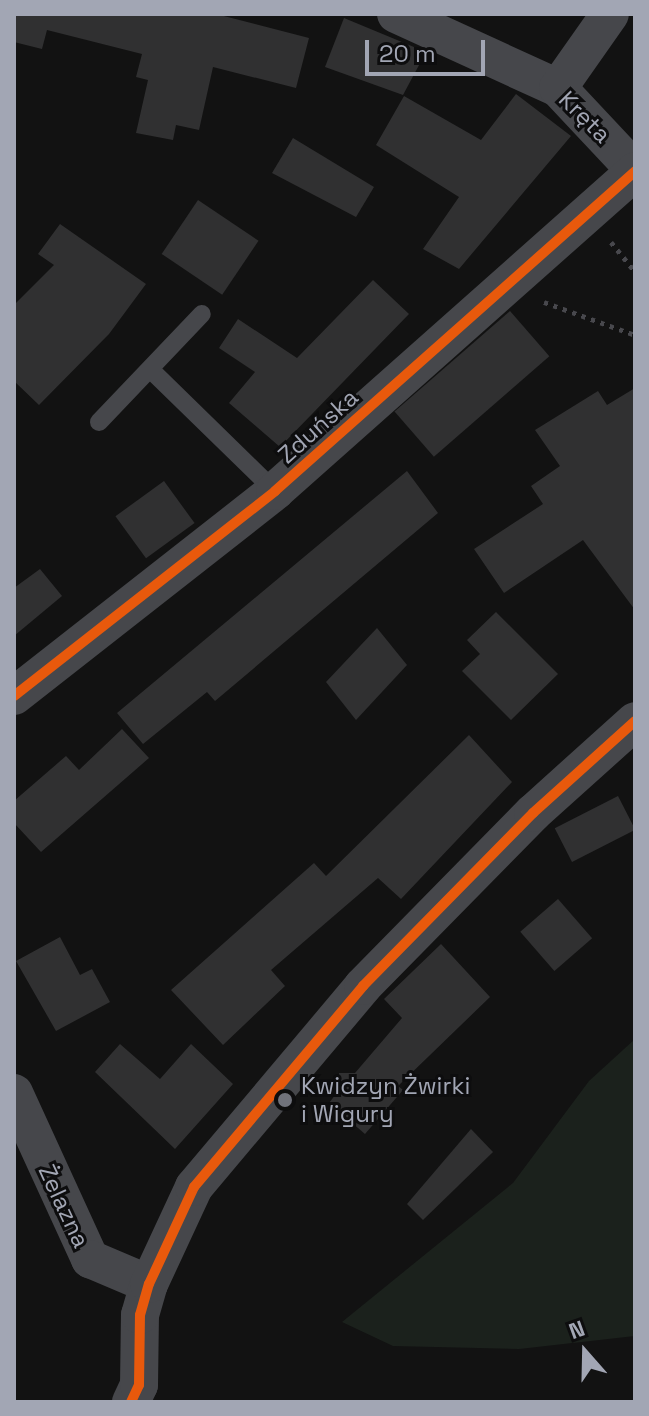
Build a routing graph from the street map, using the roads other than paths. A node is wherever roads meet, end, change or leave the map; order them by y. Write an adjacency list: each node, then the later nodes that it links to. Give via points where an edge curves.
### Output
1 (396, 14): 3 (street, Kręta)
2 (610, 14): 3 (street)
3 (558, 88): 4 (street, Kręta, via 578,102)
4 (635, 170): 8 (street, Zduńska)
5 (202, 314): 6 (lane)
6 (152, 371): 7 (lane); 8 (lane)
7 (99, 422)
8 (275, 491): 9 (street, Zduńska)
9 (14, 696)
10 (635, 721): 12 (street, via 533,813 363,986 194,1187)
11 (14, 1093): 12 (street, Żelazna, via 90,1259)
12 (149, 1284): 13 (street, via 140,1315 139,1385)
13 (131, 1402)

